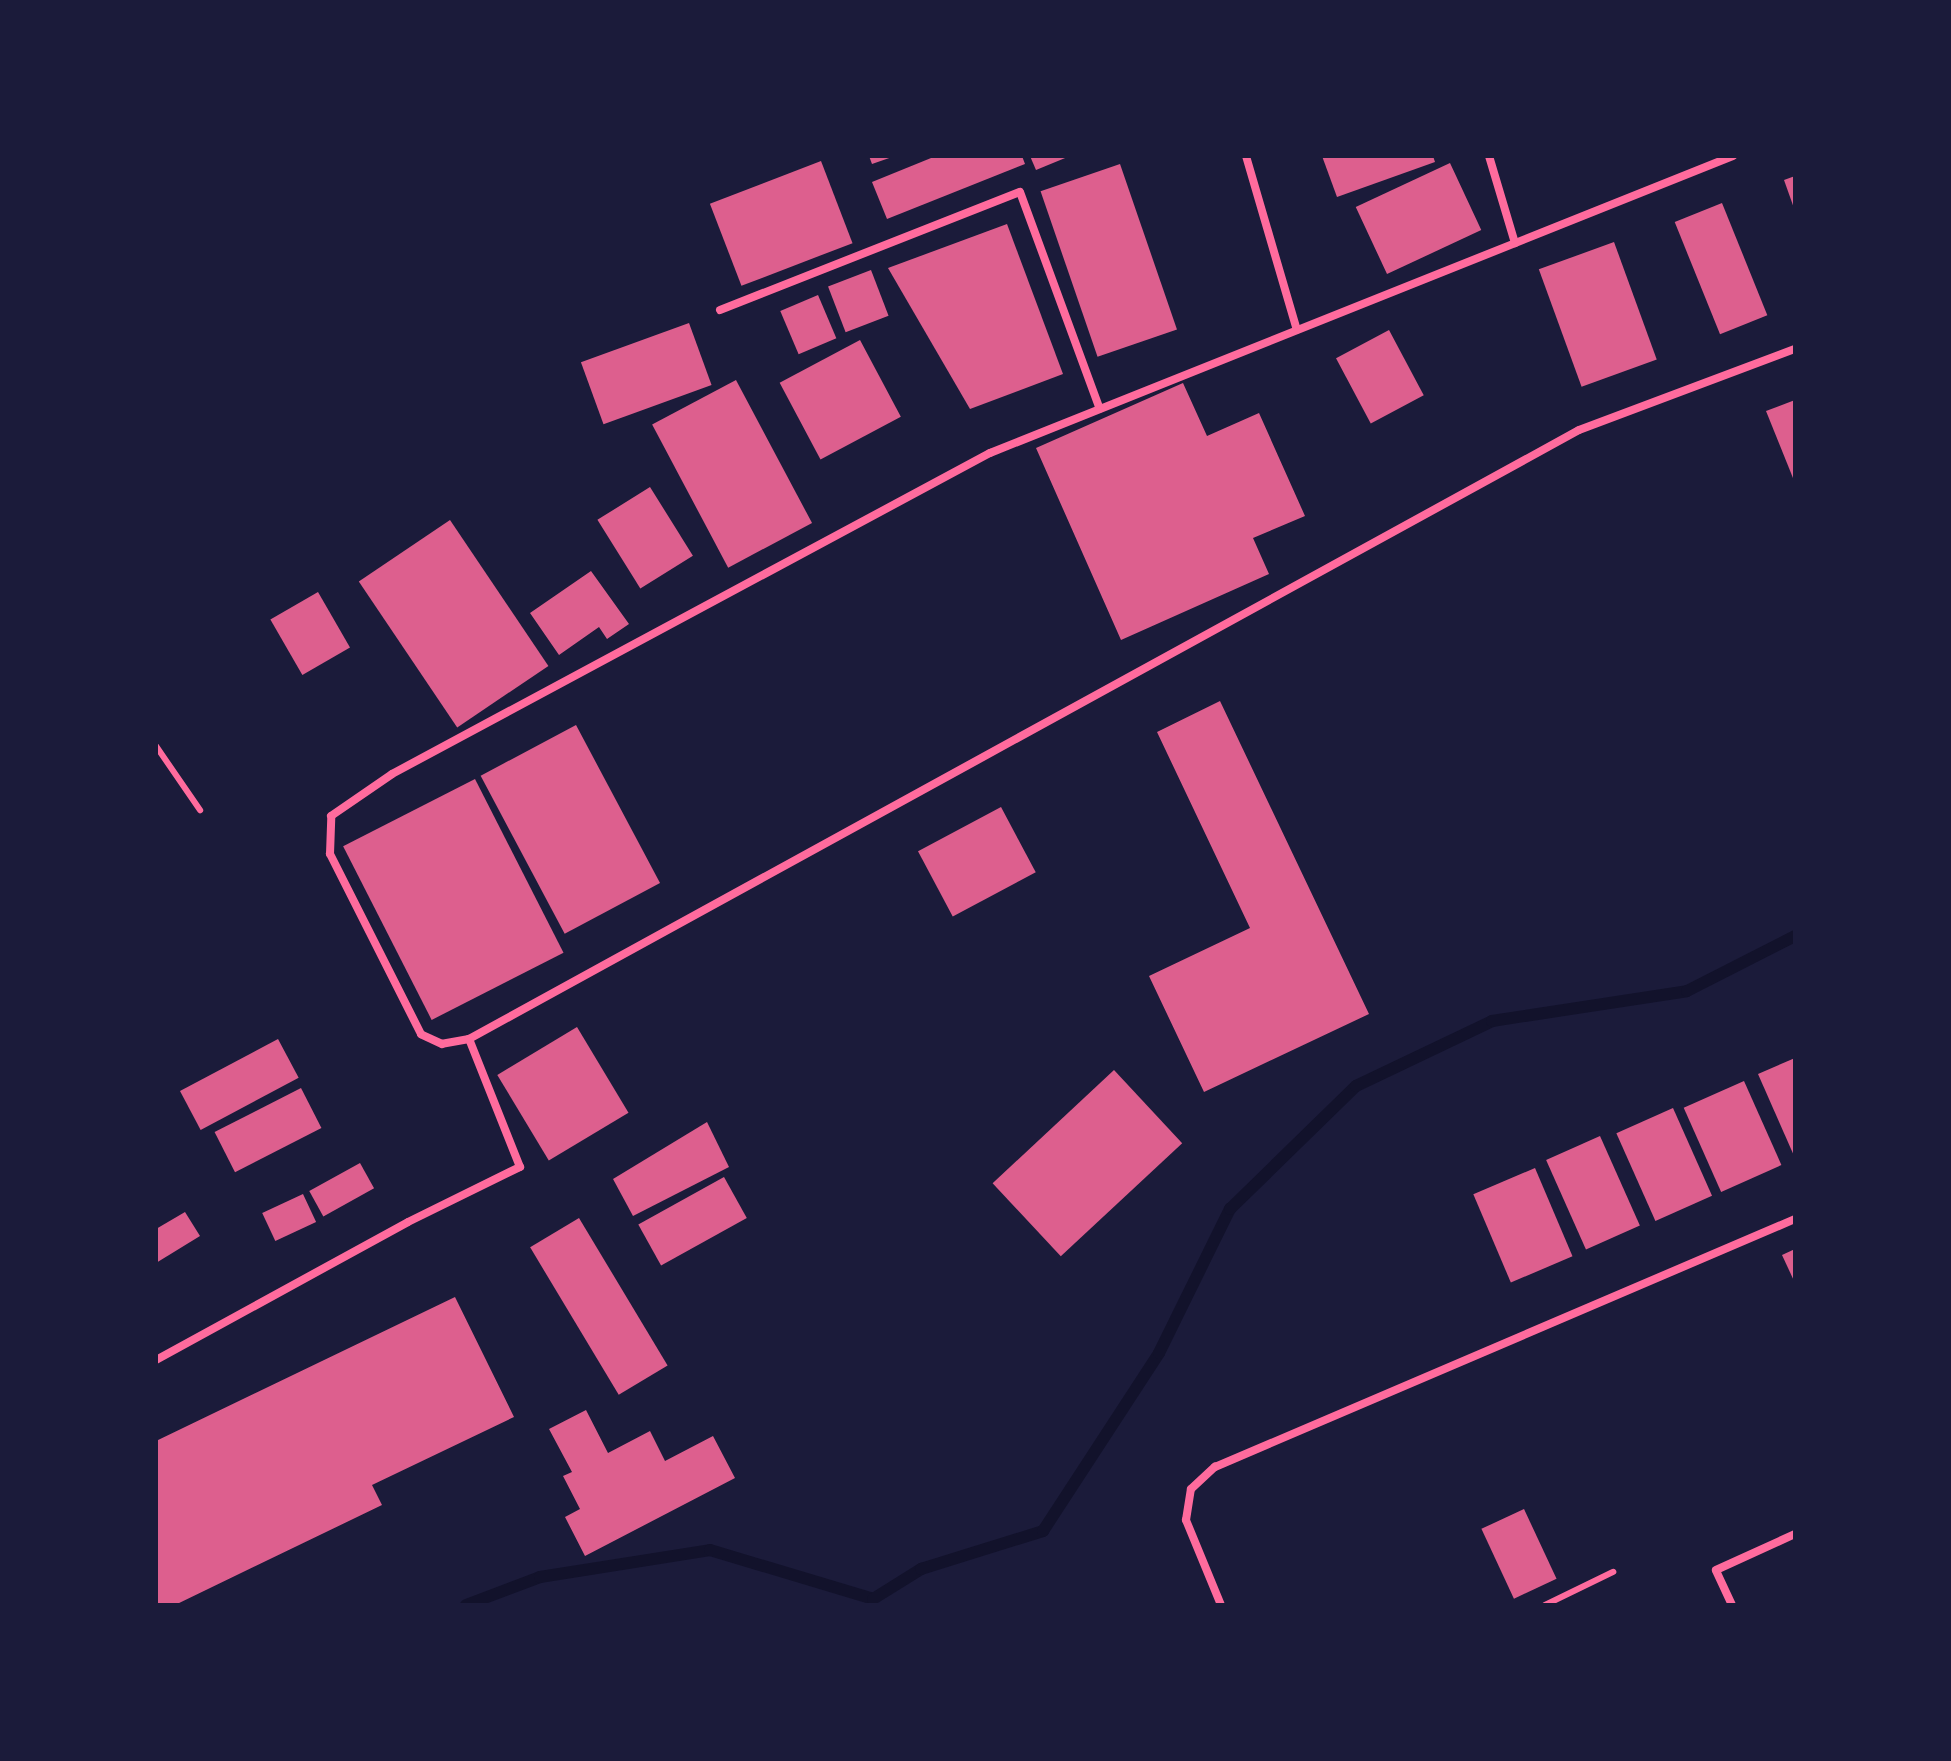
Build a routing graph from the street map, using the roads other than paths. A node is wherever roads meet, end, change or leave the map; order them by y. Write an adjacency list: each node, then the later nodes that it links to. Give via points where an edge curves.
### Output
1 (1246, 156): 6 (street)
2 (1489, 156): 4 (street)
3 (1733, 156): 4 (street)
4 (1515, 243): 6 (street)
5 (720, 310): 8 (street, via 1020,192)
6 (1297, 330): 8 (street)
7 (1795, 349): 11 (street, via 1579,430)
8 (1100, 409): 11 (street, via 990,453 392,774 331,816 330,854 421,1034 442,1044)
9 (156, 746): 10 (lane)
10 (200, 810)
11 (469, 1039): 13 (street, via 520,1167)
12 (1795, 1219): 16 (street, via 1215,1467 1191,1489 1186,1520)
13 (156, 1360)
14 (1795, 1534): 18 (street, via 1716,1570)
15 (1613, 1572): 17 (lane)
16 (1221, 1605)
17 (1545, 1605)
18 (1732, 1605)

